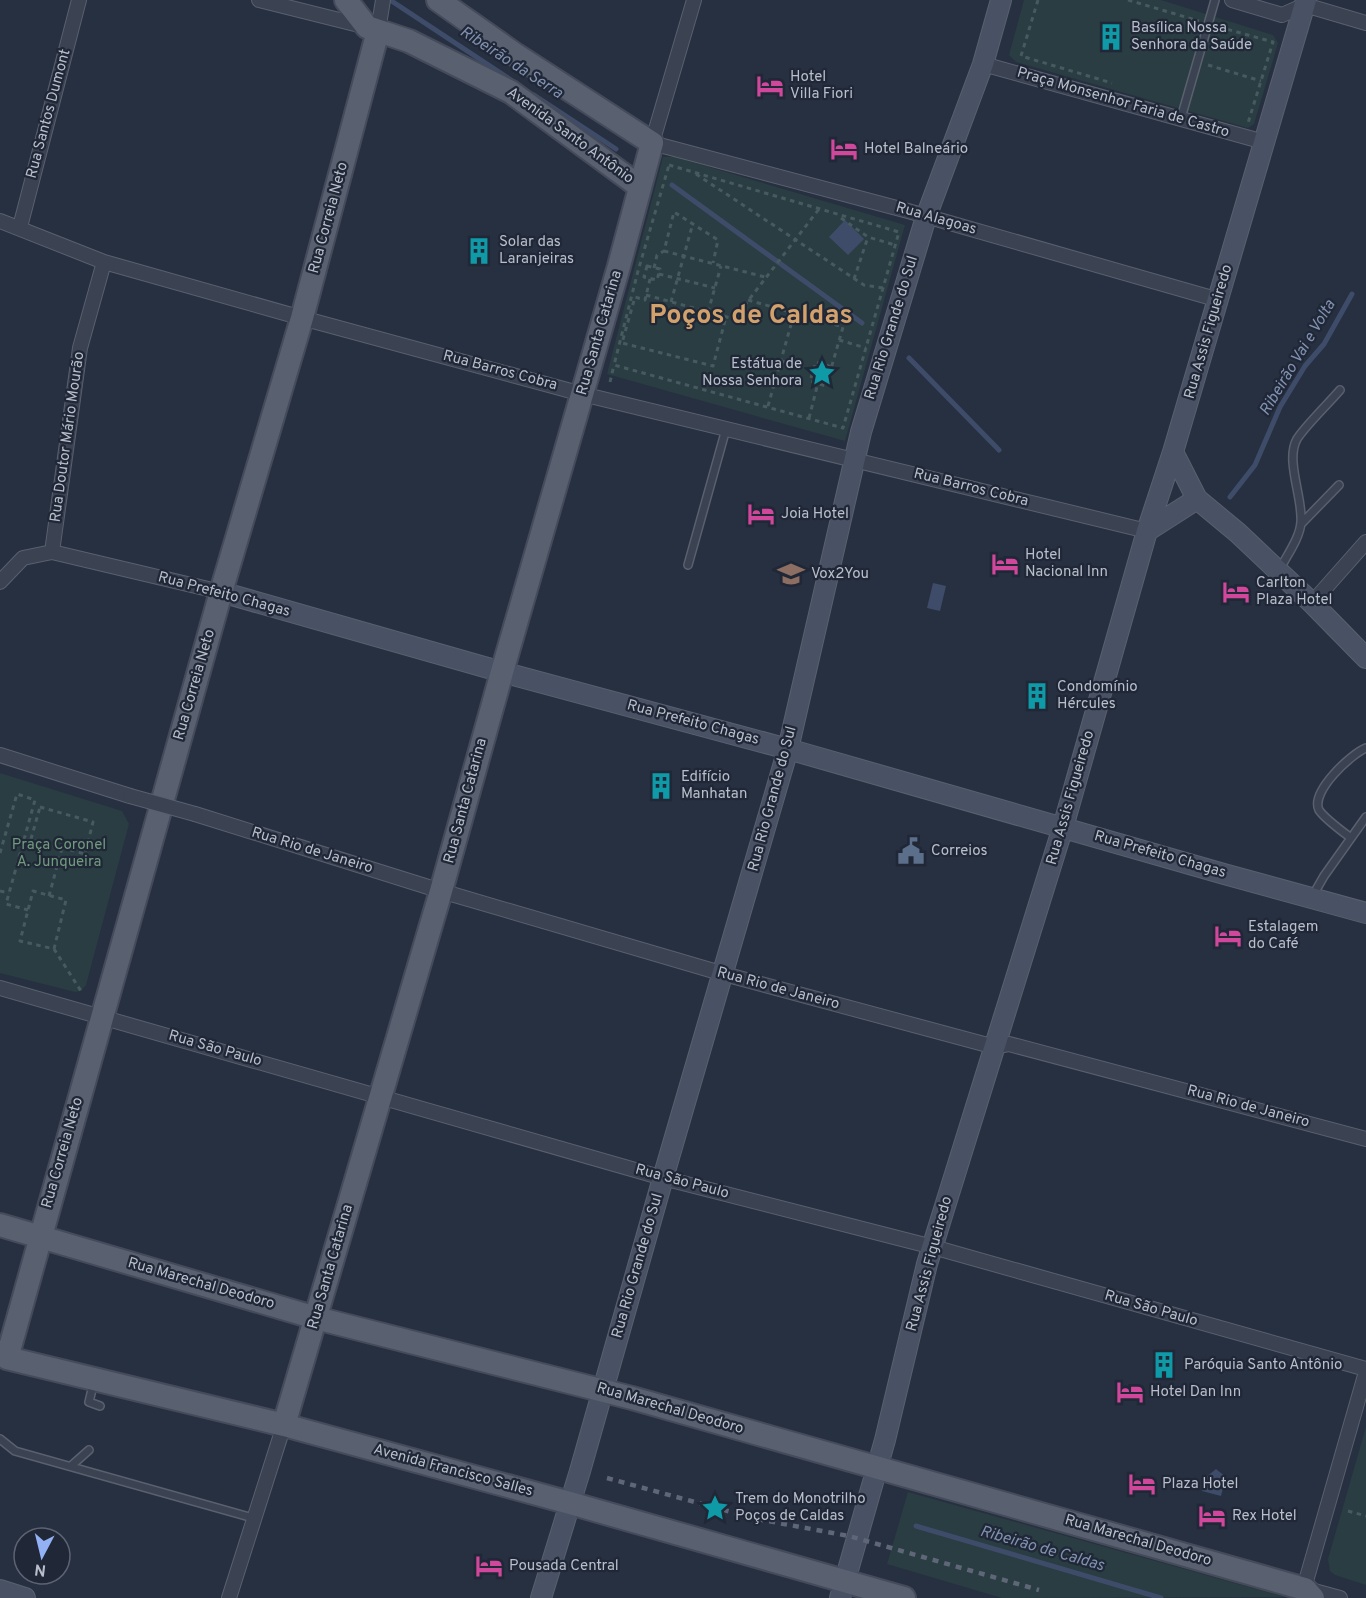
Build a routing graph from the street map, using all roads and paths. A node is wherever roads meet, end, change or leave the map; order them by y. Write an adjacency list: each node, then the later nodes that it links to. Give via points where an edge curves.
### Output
1 (79, 0): 31 (street, Rua Santos Dumont)
2 (259, 0): 15 (street)
3 (346, 0): 15 (main road)
4 (383, 0): 15 (street, Rua Correia Neto)
5 (438, 0): 23 (main road)
6 (694, 0): 23 (street, Rua Santa Catarina)
7 (1001, 0): 17 (street, Rua Rio Grande do Sul)
8 (1038, 0): 19 (path, via 1021,56)
9 (1128, 0): 14 (path)
10 (1215, 0): 14 (lane)
11 (1232, 0): 12 (street, via 1281,15)
12 (1306, 2): 13 (street); 22 (street, Rua Assis Figueiredo)
13 (1366, 23)
14 (1208, 24): 16 (lane); 18 (path, via 1273,42)
15 (372, 29): 25 (main road, Avenida Santo Antônio, via 409,41 511,92); 57 (main road, Rua Correia Neto)
16 (1198, 62): 18 (path); 20 (lane)
17 (983, 64): 20 (street, Praça Monsenhor Faria de Castro); 28 (street, Rua Rio Grande do Sul)
18 (1261, 81): 21 (path, via 1249,123)
19 (1120, 85)
20 (1181, 118): 22 (street, Praça Monsenhor Faria de Castro)
21 (1238, 120)
22 (1264, 142): 52 (street, Rua Assis Figueiredo)
23 (652, 143): 25 (main road, Rua Santa Catarina); 28 (street, Rua Alagoas)
24 (692, 171): 26 (path); 33 (path); 41 (path, via 669,165)
25 (640, 187): 67 (main road, Rua Santa Catarina)
26 (819, 209): 27 (path); 33 (path)
27 (838, 215): 32 (path); 34 (path, via 899,232)
28 (926, 217): 52 (street, Rua Alagoas); 72 (street, Rua Rio Grande do Sul)
29 (0, 221): 31 (street, Rua Barros Cobra)
30 (693, 223): 35 (path, via 674,212); 36 (path); 38 (path, via 718,240)
31 (20, 227): 37 (street, Rua Barros Cobra)
32 (868, 237): 34 (path); 47 (path)
33 (794, 239): 44 (path); 47 (path)
34 (895, 245): 49 (path)
35 (664, 251): 36 (path); 40 (path, via 657,255)
36 (684, 256): 38 (path); 46 (path)
37 (104, 262): 57 (street, Rua Barros Cobra); 78 (street, Rua Doutor Mário Mourão, via 80,348)
38 (713, 263): 39 (path)
39 (721, 266): 44 (path); 48 (path)
40 (654, 268): 42 (path, via 647,266); 43 (path, via 660,270)
41 (638, 272): 42 (path); 61 (path)
42 (646, 272): 45 (path, via 644,277)
43 (659, 274): 45 (path, via 657,280); 46 (path)
44 (765, 277): 51 (path)
45 (650, 279): 50 (path)
46 (678, 279): 48 (path); 53 (path)
47 (854, 279): 49 (path)
48 (715, 288): 54 (path)
49 (883, 288): 59 (path)
50 (646, 295): 53 (path); 56 (path, via 645,300 635,297 622,343 713,366)
51 (748, 300): 55 (path); 56 (path, via 734,320)
52 (1219, 300): 71 (street, Rua Assis Figueiredo)
53 (671, 302): 54 (path)
54 (708, 312): 56 (path)
55 (794, 314): 58 (path, via 843,327); 60 (path)
56 (726, 317)
57 (302, 318): 67 (street, Rua Barros Cobra); 82 (main road, Rua Correia Neto)
58 (839, 340): 59 (path); 62 (path)
59 (866, 348): 69 (path, via 843,428)
60 (781, 361): 63 (path); 68 (path)
61 (614, 365): 64 (path); 68 (path)
62 (832, 367): 63 (path, via 816,362); 65 (path, via 826,386)
63 (814, 370): 65 (path, via 810,381)
64 (610, 382)
65 (818, 383): 69 (path)
66 (1341, 390): 75 (lane, via 1297,439 1292,454)
67 (582, 394): 70 (street, Rua Barros Cobra); 85 (main road, Rua Santa Catarina)
68 (768, 406): 69 (path)
69 (809, 418)
70 (726, 429): 72 (street, Rua Barros Cobra); 79 (lane)
71 (1173, 452): 74 (street); 76 (street, Rua Assis Figueiredo)
72 (854, 460): 76 (street, Rua Barros Cobra); 87 (street, Rua Rio Grande do Sul)
73 (1339, 485): 75 (lane)
74 (1197, 499): 76 (street); 80 (street)
75 (1302, 524): 80 (lane)
76 (1147, 531): 92 (street, Rua Assis Figueiredo)
77 (1366, 542): 83 (street)
78 (52, 552): 81 (street, via 23,558); 82 (street, Rua Prefeito Chagas)
79 (688, 565)
80 (1279, 571): 83 (street)
81 (0, 582)
82 (221, 592): 85 (street, Rua Prefeito Chagas); 107 (main road, Rua Correia Neto)
83 (1312, 603): 84 (street)
84 (1366, 658)
85 (502, 672): 87 (street, Rua Prefeito Chagas); 97 (main road, Rua Santa Catarina)
86 (1366, 748): 93 (lane, via 1326,782 1317,798 1320,811)
87 (788, 749): 92 (street, Rua Prefeito Chagas); 104 (street, Rua Rio Grande do Sul)
88 (0, 756): 97 (street, Rua Rio de Janeiro, bridge)
89 (34, 805): 90 (path); 95 (path, via 35,800 17,794); 98 (path)
90 (39, 807): 94 (path, via 30,839); 94 (path, via 93,822 85,854)
91 (1366, 817): 93 (lane)
92 (1063, 827): 100 (street, Rua Prefeito Chagas); 108 (street, Rua Assis Figueiredo)
93 (1350, 838): 100 (lane)
94 (62, 848): 99 (path)
95 (0, 853)
96 (0, 891): 98 (path)
97 (441, 891): 104 (street, Rua Rio de Janeiro); 109 (main road, Rua Santa Catarina)
98 (9, 893): 101 (path, via 6,904)
99 (49, 896): 101 (path, via 33,891); 103 (path, via 66,900)
100 (1311, 897): 102 (street, Rua Prefeito Chagas)
101 (28, 910): 103 (path, via 20,941)
102 (1366, 913)
103 (54, 949): 106 (path)
104 (724, 974): 108 (street, Rua Rio de Janeiro); 111 (street, Rua Rio Grande do Sul)
105 (0, 988): 107 (street, Rua São Paulo)
106 (81, 991)
107 (102, 1016): 109 (street, Rua São Paulo); 113 (main road, Rua Correia Neto)
108 (995, 1047): 110 (street, Rua Rio de Janeiro, via 1009,1044); 114 (street, Rua Assis Figueiredo)
109 (380, 1098): 111 (street, Rua São Paulo); 115 (main road, Rua Santa Catarina)
110 (1366, 1139)
111 (663, 1178): 114 (street, Rua São Paulo); 119 (street, Rua Rio Grande do Sul)
112 (0, 1225): 113 (main road, Rua Marechal Deodoro)
113 (40, 1236): 115 (main road, Rua Marechal Deodoro); 116 (main road, Rua Correia Neto)
114 (933, 1247): 117 (street, Rua São Paulo); 125 (street, Rua Assis Figueiredo)
115 (316, 1318): 119 (main road, Rua Marechal Deodoro); 121 (main road, Rua Santa Catarina)
116 (2, 1359): 118 (main road, Avenida Francisco Salles)
117 (1366, 1371): 132 (street)
118 (94, 1380): 120 (lane, via 89,1402); 121 (main road, Avenida Francisco Salles)
119 (603, 1390): 125 (main road, Rua Marechal Deodoro); 126 (street, Rua Rio Grande do Sul)
120 (100, 1406)
121 (284, 1425): 126 (main road, Avenida Francisco Salles); 129 (street, Rua Santa Catarina)
122 (0, 1439): 124 (lane, via 15,1451)
123 (89, 1450): 124 (lane)
124 (71, 1466): 129 (lane)
125 (878, 1467): 131 (street, Rua Assis Figueiredo); 132 (main road, Rua Marechal Deodoro)
126 (570, 1503): 131 (main road, Avenida Francisco Salles); 135 (street, Rua Rio Grande do Sul)
127 (1348, 1511): 128 (path)
128 (1366, 1516)
129 (253, 1518): 134 (street, Rua Santa Catarina)
130 (0, 1590): 133 (street)
131 (843, 1590): 136 (main road, Avenida Francisco Salles)
132 (1306, 1595): 137 (street, Rua Marechal Deodoro)
133 (25, 1598)
134 (229, 1598)
135 (541, 1598)
136 (904, 1598)
137 (1340, 1598)

